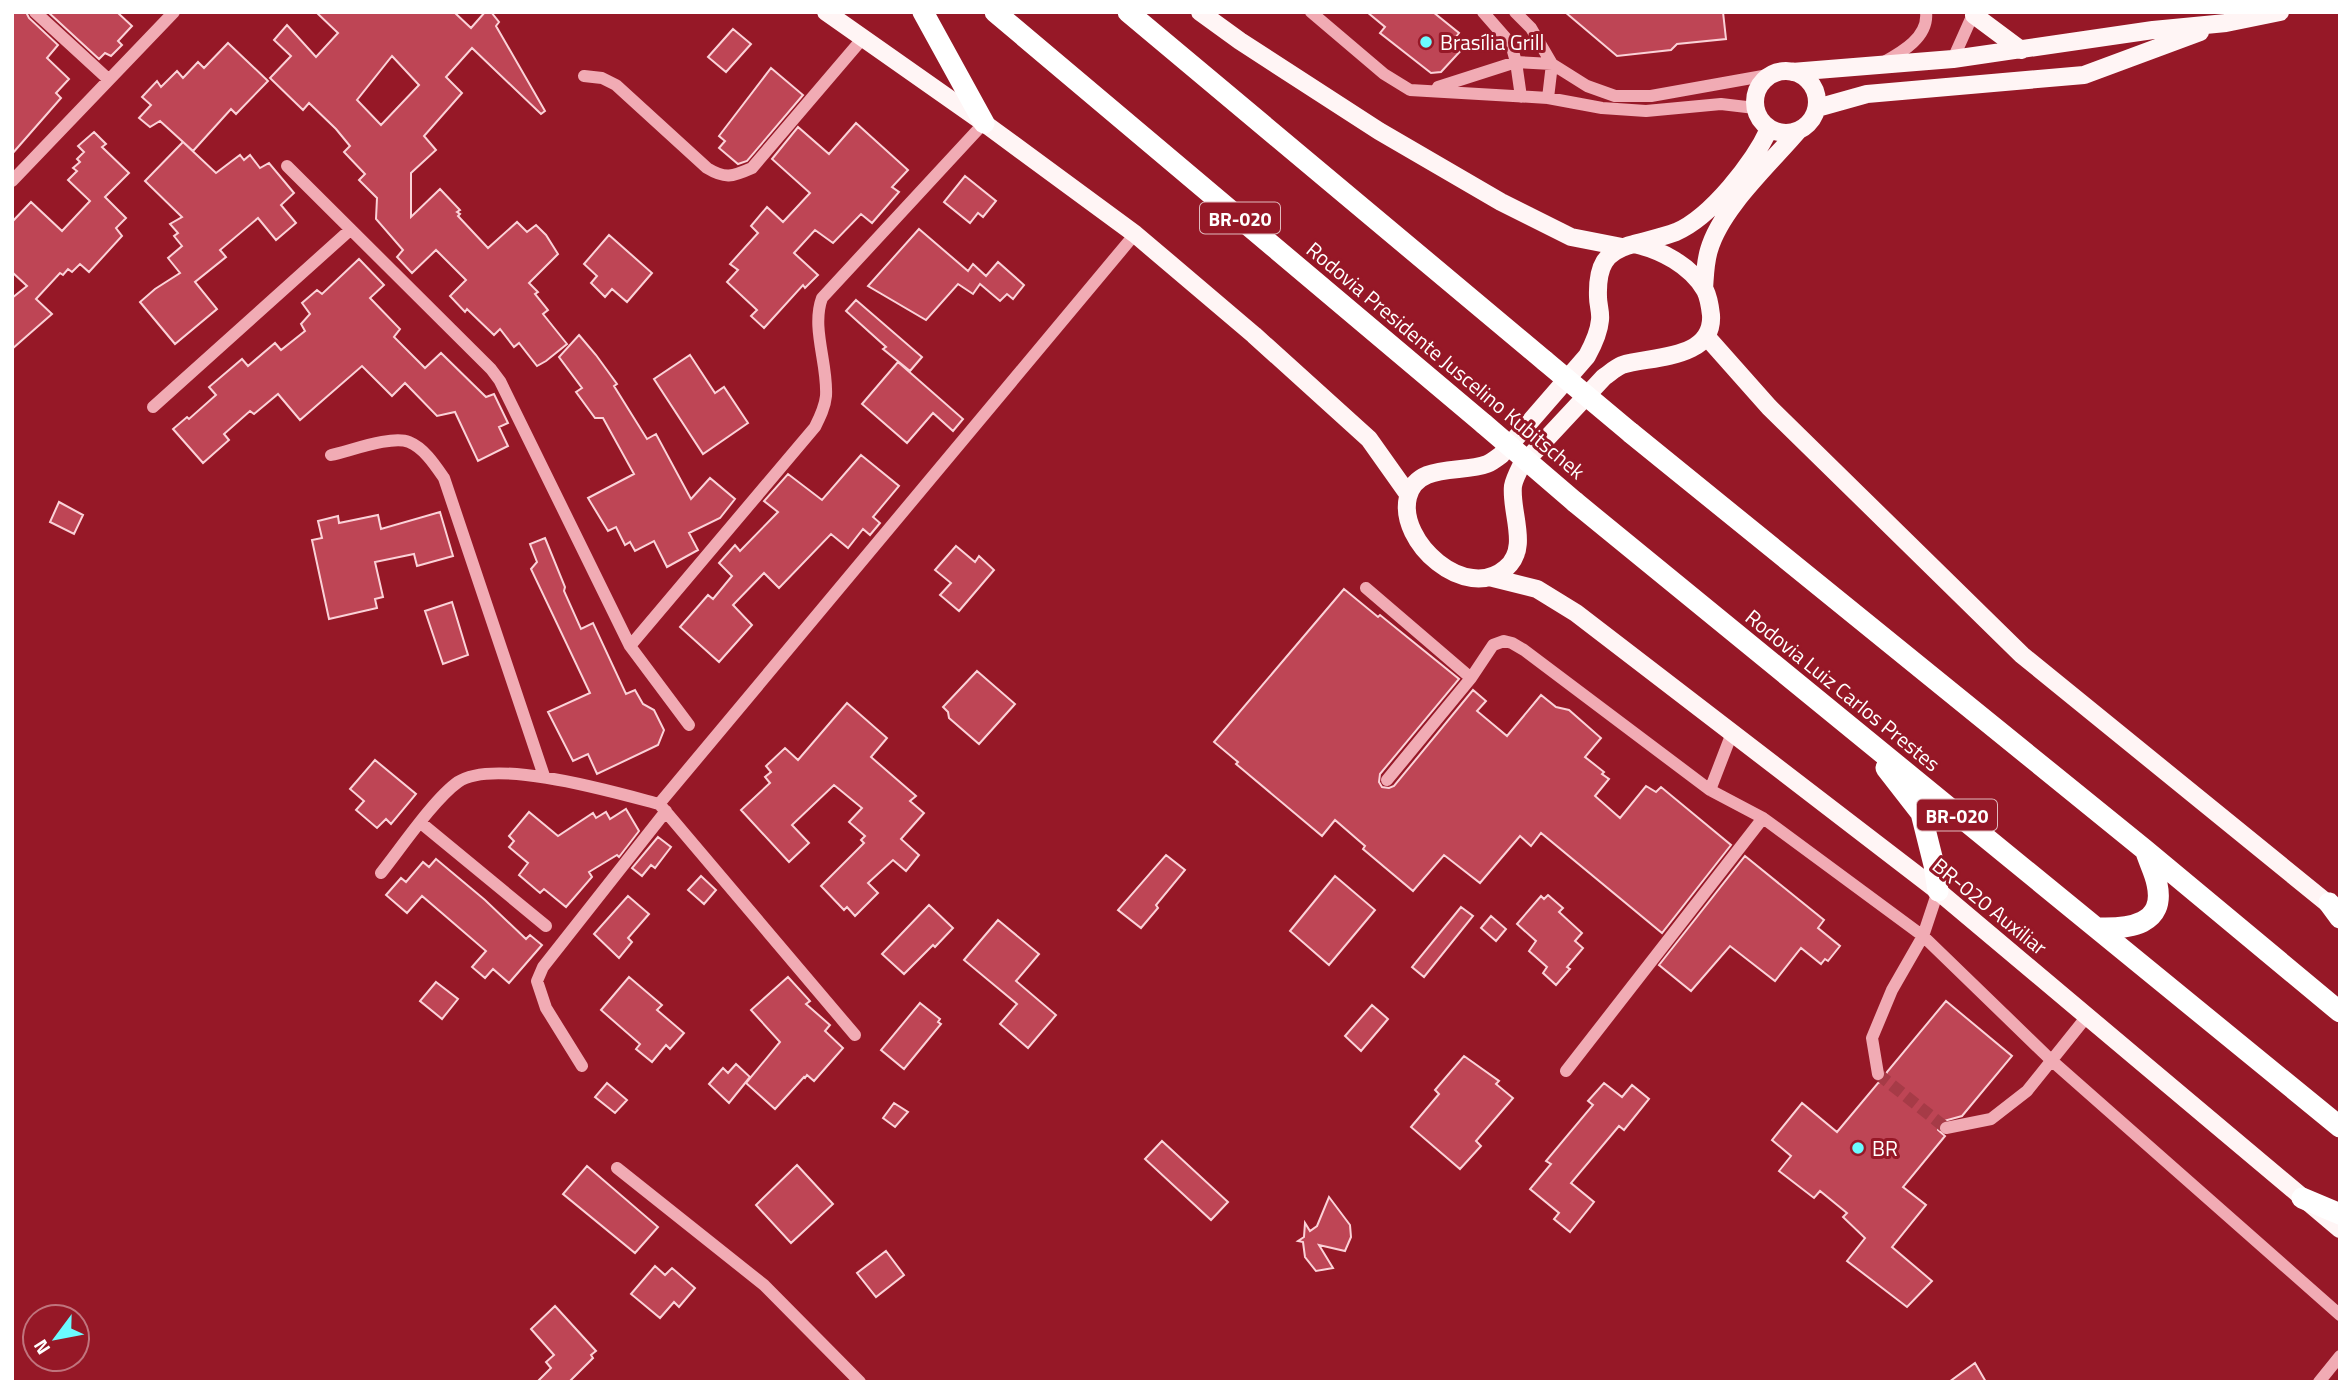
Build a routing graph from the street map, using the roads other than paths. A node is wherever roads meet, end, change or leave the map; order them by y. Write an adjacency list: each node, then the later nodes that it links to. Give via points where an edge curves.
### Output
1 (35, 12): 24 (street)
2 (174, 12): 24 (street)
3 (826, 12): 15 (main road)
4 (923, 12): 31 (highway)
5 (995, 12): 44 (highway, Rodovia Presidente Juscelino Kubitschek / BR-020, bridge)
6 (1128, 12): 58 (highway, bridge, via 1632,433)
7 (1200, 12): 38 (main road, via 1379,131 1502,202 1571,237)
8 (1311, 12): 25 (street, via 1384,74 1410,89)
9 (1515, 12): 19 (street, via 1531,28)
10 (1926, 12): 20 (street, via 1920,34 1906,50)
11 (2280, 12): 14 (main road)
12 (1484, 13): 18 (street, via 1511,44)
13 (1974, 14): 16 (main road); 17 (street)
14 (2226, 23): 16 (main road); 26 (main road, via 2084,75)
15 (863, 38): 23 (street, via 752,168 737,175 721,176 706,168 616,85); 31 (main road)
16 (2021, 50): 17 (main road)
17 (1953, 59): 20 (main road); 26 (main road)
18 (1516, 62): 19 (street); 25 (street); 27 (street)
19 (1552, 64): 22 (street, via 1587,86 1615,96 1651,96); 28 (street)
20 (1878, 66): 21 (main road)
21 (1792, 72): 22 (main road); 30 (main road, via 1809,81)
22 (1774, 74): 29 (main road, via 1760,85)
23 (584, 76)
24 (108, 79): 35 (street)
25 (1432, 90): 27 (street)
26 (1932, 90): 30 (main road, via 1867,94)
27 (1521, 97): 28 (street)
28 (1549, 98): 29 (street, via 1646,111 1721,104)
29 (1755, 108): 32 (main road)
30 (1817, 108): 33 (main road, via 1807,126)
31 (984, 123): 37 (main road); 47 (street, via 822,298 817,312 826,396 815,426)
32 (1769, 128): 33 (main road, via 1788,134); 38 (main road, via 1747,165 1700,216 1676,232)
33 (1798, 131): 39 (main road, via 1717,230 1709,250)
34 (287, 166): 36 (street)
35 (12, 181)
36 (350, 230): 41 (street); 47 (street, via 500,381)
37 (1135, 234): 43 (main road, via 1370,439); 55 (street)
38 (1628, 246): 39 (main road, via 1668,256); 43 (main road, via 1605,258 1599,271 1600,318 1597,338 1587,356 1501,455 1487,464 1430,473)
39 (1704, 289): 40 (main road, via 1711,322)
40 (1706, 336): 45 (main road, via 1679,354 1619,366 1521,466 1513,485 1518,536 1515,555 1506,568); 61 (main road, via 1769,407 2022,654)
41 (153, 407)
42 (331, 456): 52 (street, via 396,439 408,441 444,478)
43 (1408, 494): 45 (main road, BR-020 Auxiliar, via 1406,514 1420,545 1456,574)
44 (1575, 502): 51 (highway, Rodovia Luiz Carlos Prestes / BR-020)
45 (1489, 577): 50 (main road, BR-020 Auxiliar, via 1537,589 1576,613)
46 (1366, 588): 48 (street)
47 (629, 646): 49 (street)
48 (1471, 678): 53 (street); 54 (street, via 1493,645 1512,643)
49 (689, 725)
50 (1732, 733): 54 (street); 60 (main road, BR-020 Auxiliar)
51 (1863, 739): 60 (highway, via 1921,813); 63 (highway, Rodovia Luiz Carlos Prestes / BR-020)
52 (544, 776): 55 (street); 57 (street, via 482,774 459,781)
53 (1387, 780)
54 (1710, 790): 56 (street)
55 (662, 807): 67 (street); 69 (street, via 537,981 546,1008)
56 (1763, 818): 64 (street); 70 (street)
57 (421, 822): 59 (street); 62 (street)
58 (2144, 849): 63 (highway, via 2157,884 2155,912 2133,927); 65 (highway)
59 (381, 873)
60 (1938, 891): 64 (street); 66 (main road, BR-020 Auxiliar)
61 (2336, 911)
62 (546, 926)
63 (2098, 928): 72 (highway, Rodovia Luiz Carlos Prestes / BR-020)
64 (1923, 936): 68 (street); 71 (street, via 1892,990 1872,1038)
65 (2340, 1012)
66 (2088, 1015): 68 (street); 75 (main road, BR-020 Auxiliar)
67 (855, 1035)
68 (2050, 1060): 73 (street, via 2027,1091 1991,1119); 78 (street)
69 (582, 1066)
70 (1566, 1072)
71 (1878, 1074)
72 (2340, 1127)
73 (1947, 1128)
74 (617, 1168): 80 (street, via 764,1284)
75 (2302, 1198): 76 (highway); 77 (main road, BR-020 Auxiliar)
76 (2340, 1214)
77 (2340, 1229)
78 (2340, 1315)
79 (2340, 1356): 81 (street)
80 (860, 1382)
81 (2319, 1382)

